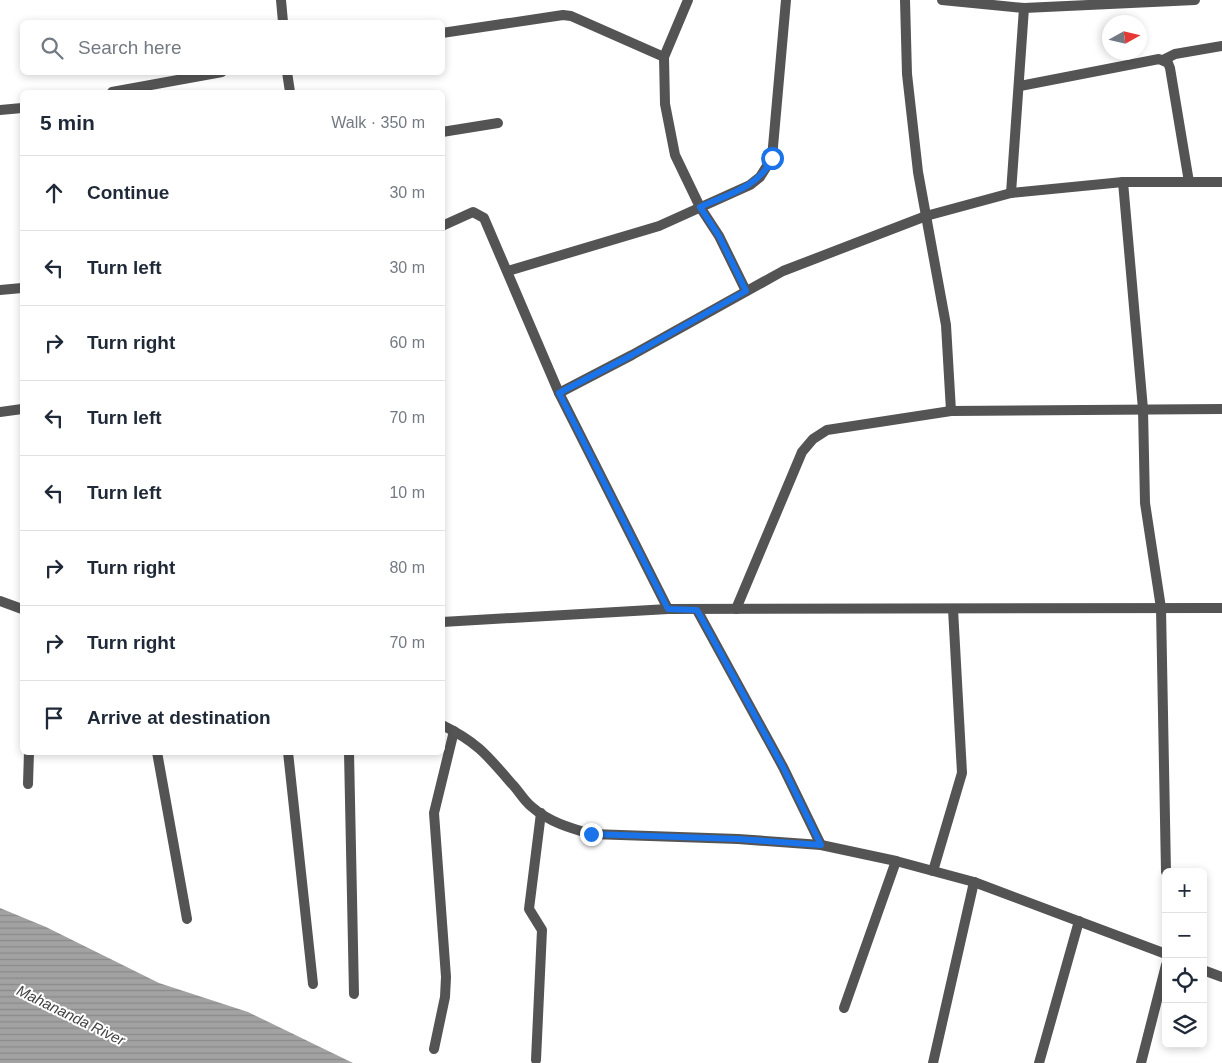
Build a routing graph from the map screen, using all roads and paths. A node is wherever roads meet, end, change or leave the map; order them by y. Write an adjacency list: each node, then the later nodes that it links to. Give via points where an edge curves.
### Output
1 (282, 0): 8 (street)
2 (688, 0): 11 (street)
3 (786, 0): 26 (street, via 772,158 750,185)
4 (905, 0): 27 (street, via 907,74)
5 (942, 0): 7 (street)
6 (1195, 0): 7 (street)
7 (1024, 8): 15 (street)
8 (283, 20)
9 (445, 33): 11 (street, via 563,15)
10 (1222, 46): 12 (street, via 1175,54)
11 (664, 57): 26 (street, via 665,104 675,155)
12 (1163, 60): 15 (street); 23 (street, via 1170,68)
13 (206, 75): 16 (street)
14 (287, 75): 17 (street)
15 (1020, 86): 25 (street)
16 (123, 90)
17 (290, 90)
18 (20, 108): 19 (street)
19 (0, 110)
20 (498, 123): 21 (street)
21 (445, 132)
22 (1123, 182): 23 (street); 25 (street); 35 (street)
23 (1189, 182): 24 (street)
24 (1222, 182)
25 (1011, 193): 27 (street)
26 (700, 207): 29 (street, via 659,226); 32 (street, via 719,236)
27 (926, 216): 32 (street, via 783,271); 37 (street, via 946,325)
28 (445, 224): 29 (street, via 466,214 480,214)
29 (508, 271): 33 (street)
30 (20, 288): 31 (street)
31 (0, 290)
32 (746, 291): 33 (street)
33 (559, 393): 44 (street)
34 (20, 409): 38 (street)
35 (1143, 409): 36 (street); 37 (street); 42 (street, via 1145,503)
36 (1222, 409)
37 (951, 411): 45 (street, via 827,430 813,439 802,452)
38 (0, 412)
39 (0, 601): 40 (street)
40 (20, 608)
41 (953, 608): 42 (street); 45 (street); 59 (street, via 962,773)
42 (1161, 608): 43 (street); 58 (street)
43 (1222, 608)
44 (668, 609): 46 (street); 47 (street)
45 (736, 609): 46 (street)
46 (697, 610): 56 (street, via 783,767)
47 (445, 622)
48 (445, 726): 49 (street)
49 (454, 731): 55 (street, via 482,749 532,807); 70 (street, via 434,813 446,977)
50 (29, 755): 54 (street)
51 (159, 755): 61 (street)
52 (288, 755): 67 (street)
53 (349, 755): 68 (street)
54 (28, 784)
55 (541, 813): 56 (street, via 555,823 591,834); 71 (street, via 529,910 542,930)
56 (821, 845): 57 (street)
57 (896, 861): 59 (street); 69 (street)
58 (1166, 868)
59 (933, 870): 60 (street)
60 (974, 882): 62 (street); 72 (street)
61 (187, 919)
62 (1079, 921): 63 (street); 73 (street)
63 (1162, 952)
64 (1207, 971): 65 (street)
65 (1222, 977)
66 (1162, 981): 74 (street)
67 (312, 984)
68 (354, 994)
69 (844, 1008)
70 (434, 1049)
71 (536, 1060)
72 (933, 1063)
73 (1039, 1063)
74 (1141, 1063)

